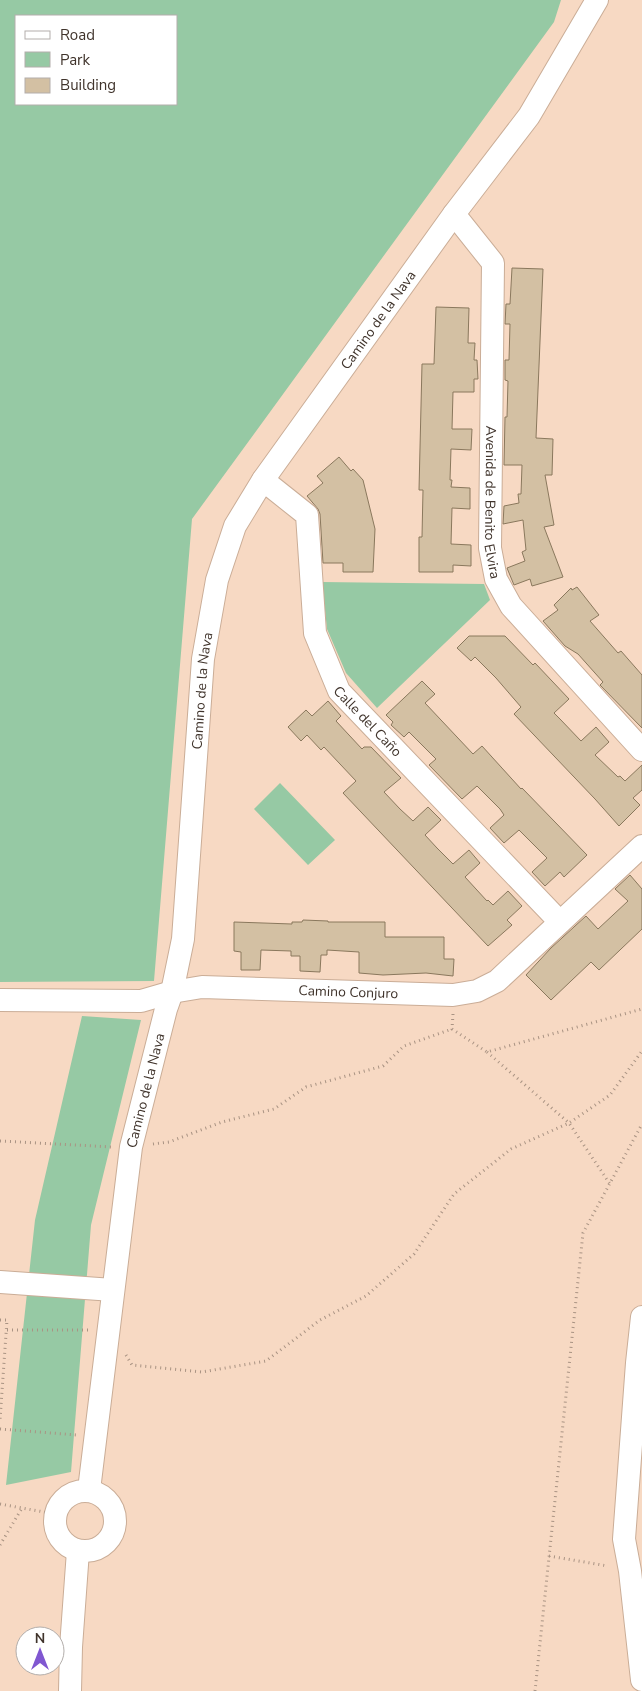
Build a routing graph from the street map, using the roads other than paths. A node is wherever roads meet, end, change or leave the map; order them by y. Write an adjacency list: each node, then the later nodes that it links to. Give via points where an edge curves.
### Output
1 (597, 0): 2 (street, Camino de la Nava, via 529,116)
2 (454, 214): 3 (street, Camino de la Nava); 4 (street, Avenida de Benito Elvira, via 493,263 490,548 496,580 511,606)
3 (263, 480): 6 (street, Calle del Caño, via 307,515 315,633 339,691); 7 (street, Camino de la Nava, via 235,526 215,589 203,659 182,939)
4 (642, 750)
5 (642, 846): 6 (street, Camino Conjuro)
6 (560, 922): 7 (street, Camino Conjuro, via 497,981 477,991 453,995 202,987)
7 (172, 992): 8 (street, Camino Conjuro, via 141,1001); 10 (street, Camino de la Nava, via 131,1147)
8 (0, 1000)
9 (0, 1282): 10 (street)
10 (113, 1290): 12 (street, Camino de la Nava)
11 (642, 1317): 13 (street, via 637,1363)
12 (90, 1490): 14 (street, via 67,1495 55,1514 54,1526 59,1537); 14 (street, via 110,1503 115,1514 115,1527 102,1547)
13 (633, 1538): 15 (street, via 630,1571)
14 (78, 1551): 16 (street)
15 (642, 1680)
16 (70, 1691)

